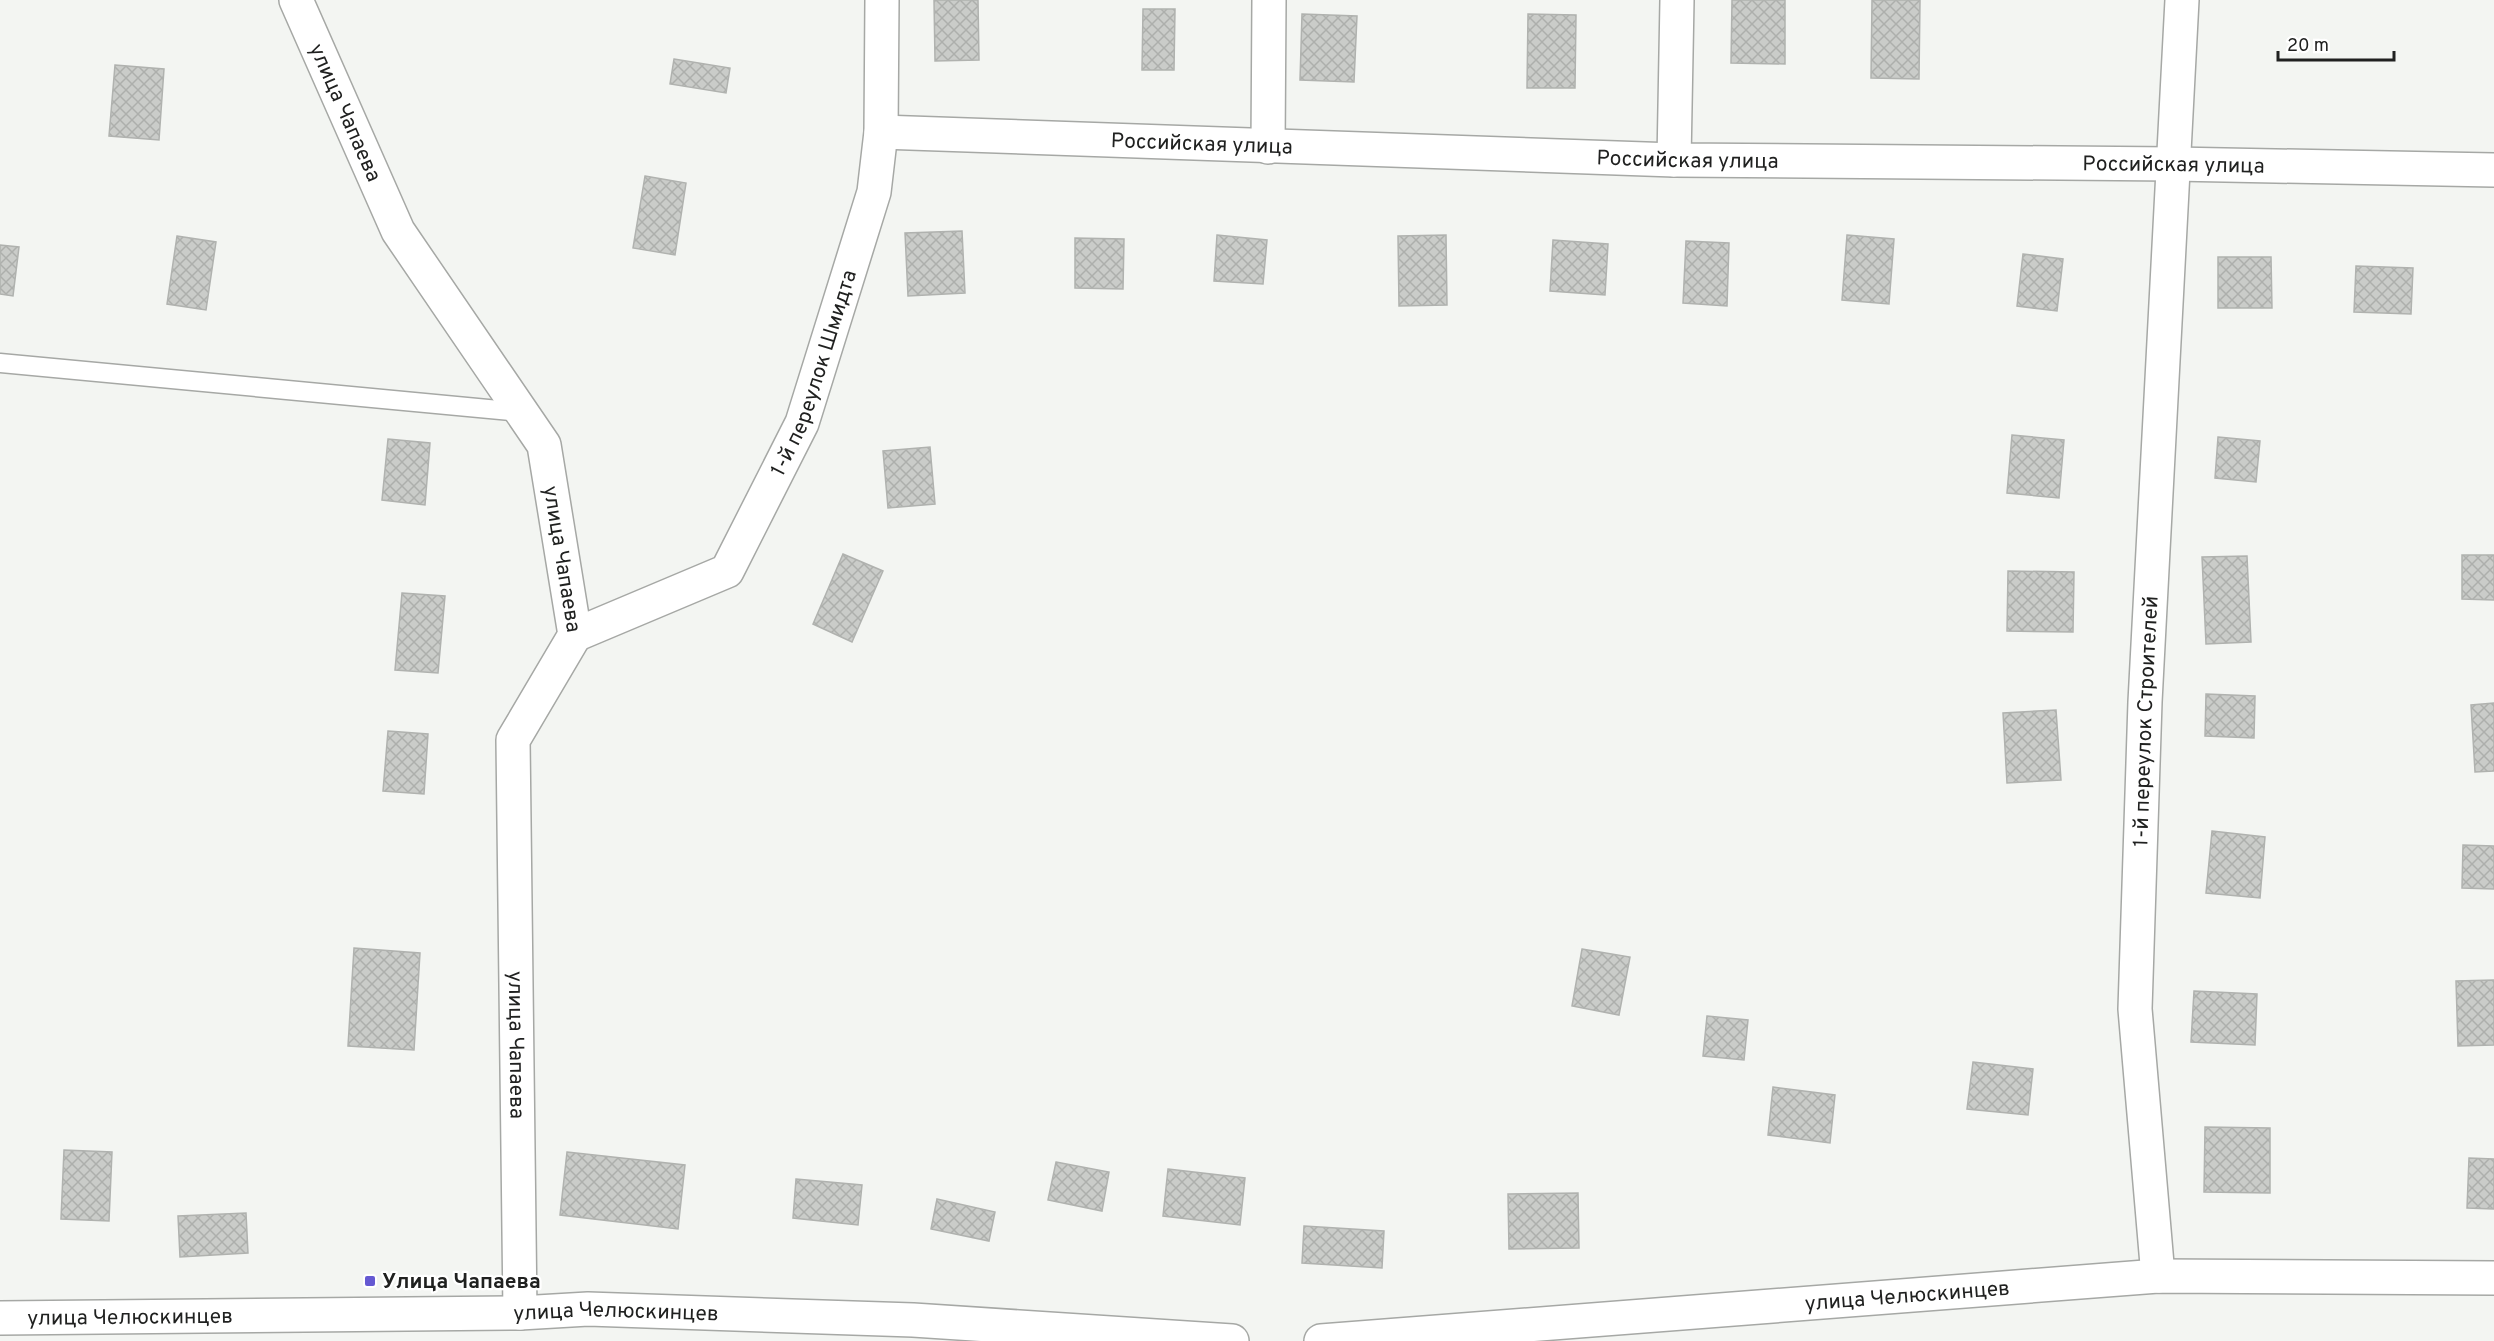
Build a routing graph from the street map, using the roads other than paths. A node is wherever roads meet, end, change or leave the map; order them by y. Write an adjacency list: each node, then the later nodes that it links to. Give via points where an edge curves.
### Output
1 (296, 0): 12 (street, улица Чапаева, via 398,231)
2 (882, 0): 6 (street, 1-й переулок Шмидта)
3 (1269, 0): 7 (street)
4 (1677, 0): 8 (street)
5 (2182, 0): 9 (street, 1-й переулок Строителей)
6 (881, 132): 7 (street, Российская улица); 13 (street, 1-й переулок Шмидта, via 874,192 802,423 727,571)
7 (1268, 147): 8 (street, Российская улица)
8 (1674, 160): 9 (street, Российская улица)
9 (2174, 164): 10 (street, Российская улица); 14 (street, 1-й переулок Строителей, via 2145,702 2135,1009)
10 (2494, 170)
11 (0, 363): 12 (lane)
12 (521, 412): 13 (street, улица Чапаева, via 544,445)
13 (575, 635): 16 (street, улица Чапаева, via 513,740)
14 (2158, 1276): 15 (street, улица Челюскинцев); 19 (street, улица Челюскинцев)
15 (2494, 1278)
16 (520, 1313): 17 (street, улица Челюскинцев); 18 (street, улица Челюскинцев, via 588,1309 913,1320)
17 (0, 1318)
18 (1232, 1341)
19 (1321, 1341)

